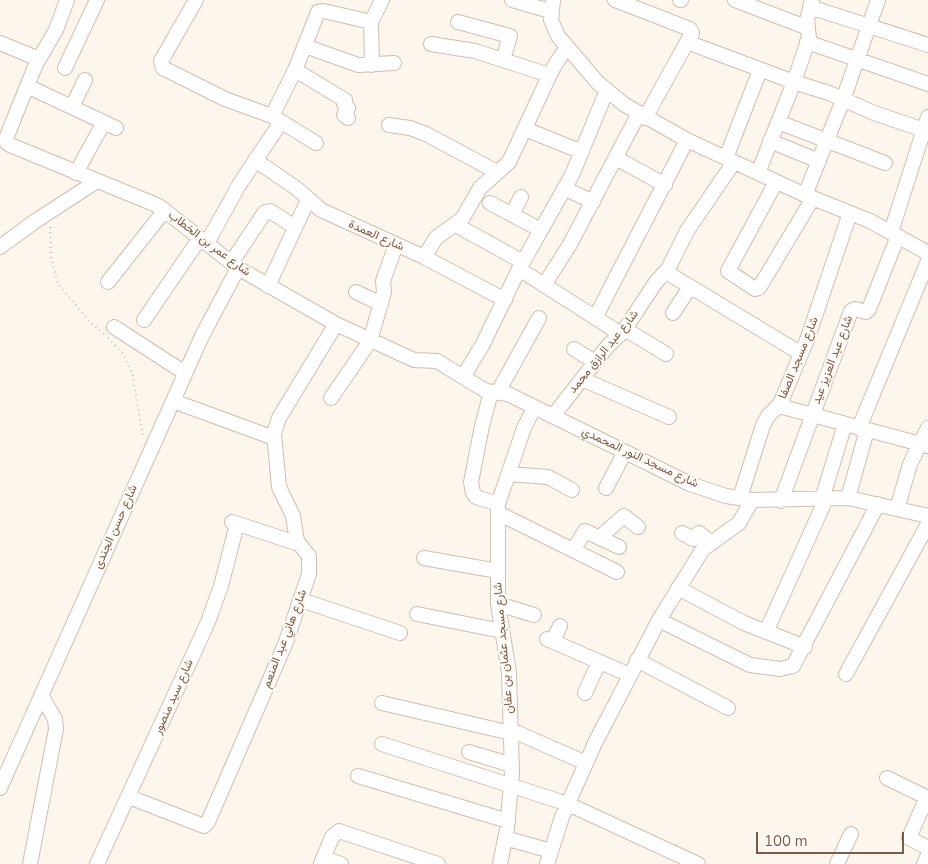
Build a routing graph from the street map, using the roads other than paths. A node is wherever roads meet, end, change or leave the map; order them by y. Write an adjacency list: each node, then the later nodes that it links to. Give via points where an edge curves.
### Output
1 (67, 0): 23 (street, via 56,30)
2 (97, 0): 28 (street)
3 (196, 0): 41 (street, via 161,61 164,69 225,100)
4 (382, 0): 12 (street)
5 (512, 0): 11 (street)
6 (615, 0): 16 (street)
7 (735, 0): 15 (street)
8 (878, 0): 14 (street)
9 (811, 4): 14 (street); 15 (street, via 806,20)
10 (331, 6): 12 (street); 21 (street, via 316,14)
11 (552, 6): 22 (street, via 552,27)
12 (372, 22): 27 (street)
13 (458, 22): 24 (street, via 510,36)
14 (869, 27): 20 (street); 25 (street)
15 (808, 28): 17 (street)
16 (688, 36): 30 (street); 39 (street)
17 (807, 42): 25 (street); 33 (street)
18 (0, 43): 23 (street)
19 (431, 44): 24 (street, via 464,48)
20 (928, 45)
21 (305, 46): 27 (street, via 348,63); 29 (street)
22 (566, 48): 31 (street); 36 (street)
23 (39, 59): 35 (street)
24 (504, 60): 31 (street)
25 (858, 60): 34 (street); 37 (street)
26 (394, 63): 27 (street)
27 (372, 65)
28 (65, 68)
29 (295, 70): 40 (street, via 345,100 348,108 344,115); 41 (street)
30 (760, 70): 33 (street); 53 (street, شارع عبد الرازق محمد)
31 (549, 75): 45 (street)
32 (85, 80): 38 (street)
33 (794, 82): 37 (street); 42 (street)
34 (928, 84)
35 (27, 86): 38 (street); 57 (street, شارع عمر بن الخطاب, via 7,136 7,144)
36 (606, 90): 39 (street); 50 (street)
37 (844, 100): 43 (street, via 874,113); 47 (street)
38 (72, 107): 57 (street, via 110,125)
39 (642, 116): 46 (street); 51 (street)
40 (348, 118)
41 (276, 119): 49 (street); 52 (street)
42 (778, 122): 47 (street); 48 (street)
43 (926, 123): 74 (street)
44 (389, 125): 56 (street, via 426,134)
45 (525, 129): 50 (street); 56 (street, via 514,153)
46 (687, 140): 53 (street); 61 (street)
47 (828, 141): 54 (street); 55 (street)
48 (770, 142): 54 (street); 58 (street)
49 (316, 143)
50 (582, 152): 62 (street)
51 (616, 158): 61 (street); 66 (street)
52 (255, 160): 65 (street, شارع العمدة); 75 (street)
53 (731, 160): 58 (street); 83 (street, شارع عبد الرازق محمد)
54 (819, 161): 64 (street)
55 (885, 163)
56 (498, 172): 71 (street, via 480,188)
57 (76, 173): 59 (street, شارع عمر بن الخطاب)
58 (758, 173): 60 (street)
59 (97, 182): 68 (street, شارع عمر بن الخطاب); 77 (street)
60 (776, 182): 64 (street); 64 (street, via 728,271 753,288 759,288)
61 (666, 185): 93 (street)
62 (564, 188): 66 (street); 73 (street)
63 (521, 197): 70 (street)
64 (809, 197): 69 (street)
65 (308, 200): 72 (street); 76 (street, شارع العمدة, via 328,214)
66 (593, 202): 85 (street)
67 (490, 203): 70 (street)
68 (165, 210): 75 (street, شارع عمر بن الخطاب); 84 (street)
69 (850, 213): 74 (street); 100 (street, شارع مسجد الصفا, via 808,340)
70 (512, 215): 73 (street)
71 (456, 225): 79 (street, via 436,238); 82 (street)
72 (295, 227): 81 (street, شارع حسن الجندى, via 265,212); 86 (street)
73 (541, 230): 82 (street)
74 (894, 234): 78 (street); 111 (street, شارع عبد العزيز عيد, via 870,309 866,312 851,311)
75 (203, 241): 81 (street, شارع عمر بن الخطاب); 94 (street)
76 (396, 245): 79 (street, شارع العمدة); 90 (street, via 383,281)
77 (0, 247)
78 (928, 253)
79 (424, 257): 89 (street, شارع العمدة)
80 (928, 261): 114 (street)
81 (234, 266): 86 (street, شارع عمر بن الخطاب); 103 (street, شارع حسن الجندى)
82 (521, 266): 85 (street); 89 (street)
83 (666, 272): 87 (street); 97 (street, شارع عبد الرازق محمد)
84 (108, 282)
85 (544, 285): 93 (street)
86 (268, 286): 95 (street, شارع عمر بن الخطاب)
87 (690, 287): 91 (street); 100 (street)
88 (356, 292): 90 (street)
89 (505, 300): 104 (street)
90 (381, 304): 98 (street)
91 (673, 313)
92 (539, 318): 106 (street)
93 (595, 318): 97 (street)
94 (144, 320)
95 (336, 324): 98 (street, شارع عمر بن الخطاب); 116 (street, شارع هاني عبد المنعم, via 279,418)
96 (114, 327): 103 (street)
97 (623, 332): 101 (street); 102 (street, شارع عبد الرازق محمد)
98 (370, 341): 104 (street, شارع مسجد النور المحمدي, via 414,360 437,361); 107 (street)
99 (574, 349): 102 (street)
100 (800, 353): 109 (street, شارع مسجد الصفا)
101 (666, 354)
102 (595, 362): 105 (street, شارع عبد الرازق محمد)
103 (186, 373): 108 (street, شارع حسن الجندى)
104 (463, 377): 106 (street, شارع مسجد النور المحمدي)
105 (582, 379): 112 (street, شارع عبد الرازق محمد); 113 (street)
106 (495, 392): 110 (street, شارع مسجد النور المحمدي, via 508,394); 127 (street, via 482,426 471,482 476,497)
107 (332, 398)
108 (173, 401): 116 (street); 157 (street, شارع حسن الجندى)
109 (779, 406): 111 (street); 123 (street, شارع مسجد الصفا, via 765,420)
110 (534, 408): 112 (street, شارع مسجد النور المحمدي); 119 (street, شارع مسجد عثمان بن عفان)
111 (813, 415): 114 (street); 125 (street, شارع عبد العزيز عيد)
112 (553, 416): 118 (street, شارع مسجد النور المحمدي)
113 (669, 417)
114 (857, 427): 117 (street); 122 (street); 124 (street)
115 (928, 428): 117 (street)
116 (274, 438): 135 (street, شارع هاني عبد المنعم, via 279,487 293,516)
117 (924, 445): 128 (street)
118 (625, 452): 120 (street); 123 (street, شارع مسجد النور المحمدي, via 690,484)
119 (508, 474): 121 (street, via 548,477); 127 (street, شارع مسجد عثمان بن عفان)
120 (606, 488)
121 (572, 490)
122 (848, 498): 124 (street, شارع مسجد النور المحمدي); 126 (street, شارع مسجد النور المحمدي)
123 (746, 499): 125 (street, شارع مسجد النور المحمدي); 134 (street, شارع مسجد الصفا, via 738,523)
124 (824, 499): 125 (street, شارع مسجد النور المحمدي); 149 (street)
125 (780, 501)
126 (878, 504): 128 (street, شارع مسجد النور المحمدي); 151 (street)
127 (498, 509): 137 (street); 139 (street, شارع مسجد عثمان بن عفان)
128 (897, 509): 129 (street, شارع مسجد النور المحمدي)
129 (928, 516)
130 (928, 524): 154 (street)
131 (638, 527): 133 (street, via 624,516)
132 (682, 533): 134 (street, via 693,539 700,533)
133 (600, 538): 136 (street); 137 (street, via 586,531)
134 (710, 542): 141 (street)
135 (299, 544): 142 (street, شارع هاني عبد المنعم, via 309,556 310,569); 169 (street, شارع سيد منصور, via 235,523 213,610)
136 (619, 547)
137 (573, 550): 140 (street)
138 (424, 558): 139 (street)
139 (498, 571): 143 (street, شارع مسجد عثمان بن عفان)
140 (617, 572)
141 (678, 588): 146 (street); 149 (street)
142 (301, 600): 150 (street); 169 (street, شارع هاني عبد المنعم, via 207,825)
143 (498, 604): 145 (street); 148 (street, شارع مسجد عثمان بن عفان)
144 (417, 614): 148 (street)
145 (534, 615)
146 (659, 620): 151 (street, via 750,665 787,669 798,661); 152 (street)
147 (560, 626): 153 (street, via 550,640)
148 (502, 631): 160 (street, شارع مسجد عثمان بن عفان, via 509,674)
149 (766, 632): 151 (street)
150 (400, 633)
151 (805, 647)
152 (637, 660): 155 (street); 159 (street)
153 (599, 662): 155 (street); 156 (street)
154 (846, 674)
155 (630, 675): 163 (street)
156 (586, 693)
157 (41, 694): 168 (street, شارع حسن الجندى); 179 (street, via 55,719 56,729)
158 (382, 703): 160 (street)
159 (728, 708)
160 (511, 732): 163 (street); 164 (street, شارع مسجد عثمان بن عفان)
161 (382, 744): 167 (street)
162 (469, 752): 164 (street)
163 (586, 763): 171 (street)
164 (512, 765): 167 (street, شارع مسجد عثمان بن عفان)
165 (358, 776): 172 (street)
166 (887, 778): 170 (street)
167 (512, 784): 171 (street); 172 (street, شارع مسجد عثمان بن عفان)
168 (0, 788)
169 (129, 796): 180 (street, شارع سيد منصور)
170 (927, 797): 175 (street, via 909,838)
171 (568, 804): 177 (street); 184 (street)
172 (508, 821): 174 (street, شارع مسجد عثمان بن عفان)
173 (851, 834): 185 (street)
174 (505, 838): 177 (street); 183 (street, شارع مسجد عثمان بن عفان)
175 (928, 848)
176 (928, 855): 186 (street)
177 (549, 857)
178 (322, 861): 181 (street); 182 (street, via 334,834 343,832)
179 (30, 864)
180 (97, 864)
181 (341, 864)
182 (438, 864)
183 (500, 864)
184 (698, 864)
185 (837, 864)
186 (924, 864)

